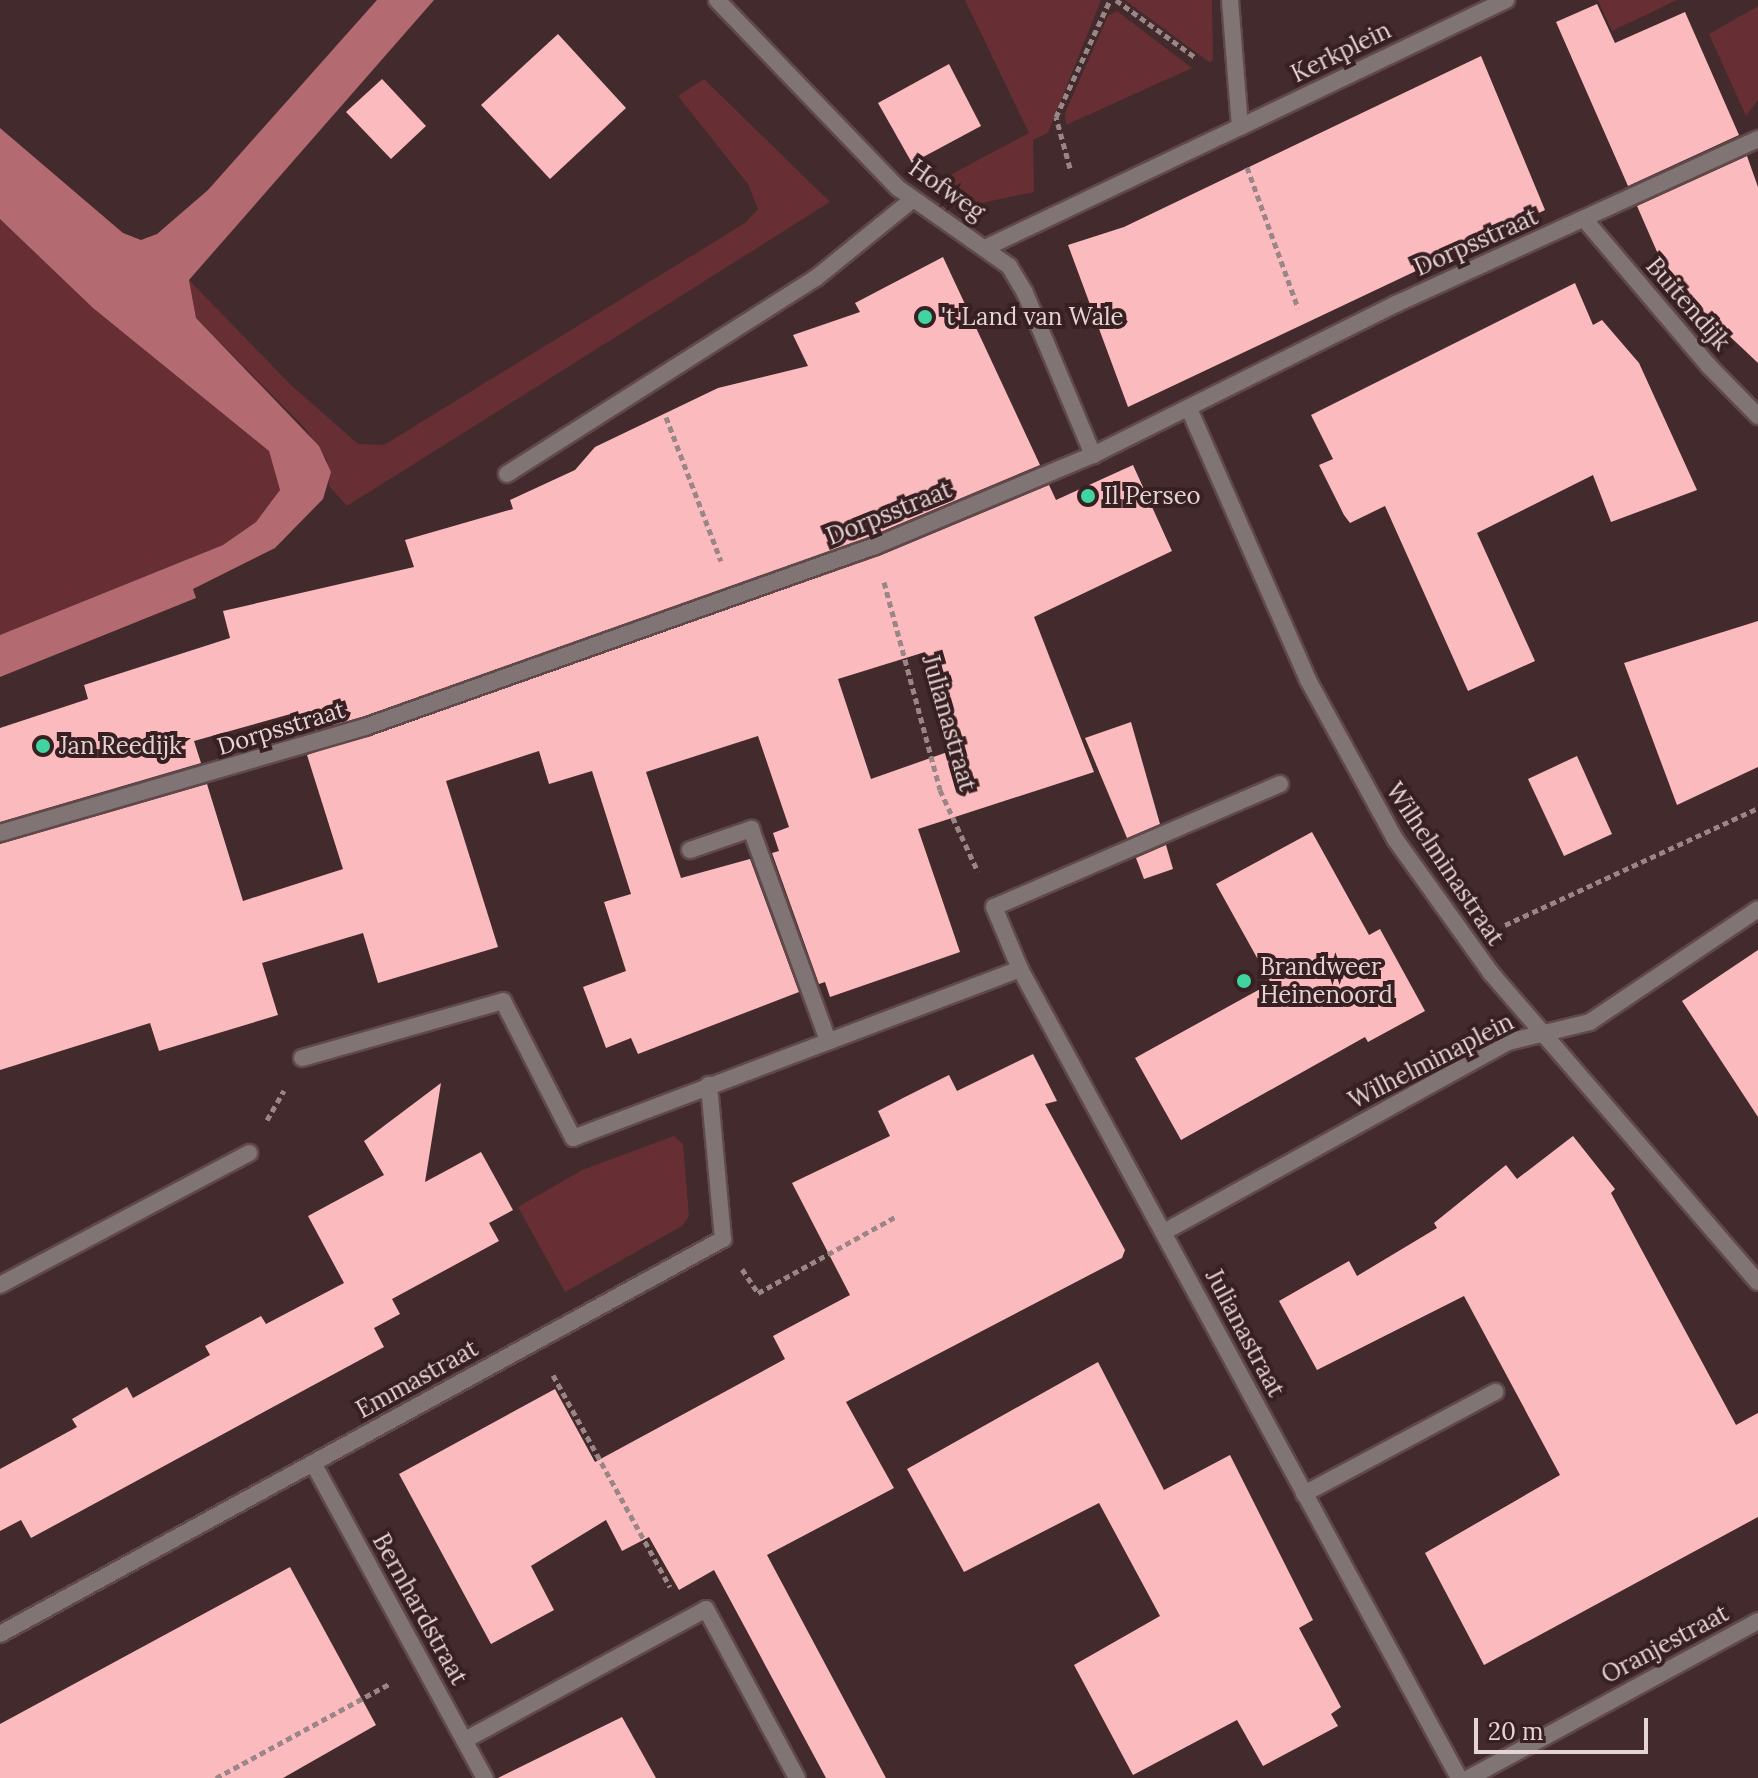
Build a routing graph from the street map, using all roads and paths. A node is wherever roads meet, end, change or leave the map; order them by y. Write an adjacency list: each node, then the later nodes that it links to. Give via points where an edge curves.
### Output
1 (717, 0): 8 (street, Hofweg)
2 (1113, 0): 5 (path, via 1204,68); 9 (path, via 1056,117)
3 (1230, 0): 5 (street)
4 (1506, 0): 6 (street, Kerkplein)
5 (1232, 63): 6 (street)
6 (1240, 127): 9 (street, Kerkplein); 12 (path, via 1259,209)
7 (1758, 139): 10 (street, Dorpsstraat)
8 (912, 200): 11 (street, Hofweg); 13 (street, via 816,278)
9 (1082, 203): 11 (street, Kerkplein)
10 (1585, 220): 12 (street, Dorpsstraat); 15 (street, Buitendijk)
11 (987, 247): 16 (street, Hofweg, via 1009,266 1025,293)
12 (1313, 346): 14 (street, Dorpsstraat)
13 (653, 382): 17 (street); 19 (path)
14 (1190, 411): 16 (street, Dorpsstraat); 26 (street, Wilhelminastraat, via 1278,614 1345,751 1395,839)
15 (1758, 416)
16 (1093, 455): 18 (street, Dorpsstraat)
17 (507, 474)
18 (875, 546): 19 (street, Dorpsstraat); 24 (path, Julianastraat, via 940,790)
19 (736, 599): 22 (street, Dorpsstraat, via 365,727)
20 (1280, 784): 24 (street)
21 (1758, 808): 26 (path)
22 (0, 833)
23 (690, 850): 29 (street, via 751,829)
24 (994, 907): 27 (street, Julianastraat)
25 (1758, 909): 28 (street, Wilhelminaplein, via 1590,1022)
26 (1467, 942): 28 (street, Wilhelminastraat)
27 (1020, 969): 29 (street); 34 (street, Julianastraat)
28 (1543, 1035): 34 (street, Wilhelminaplein, via 1508,1042); 36 (street, Wilhelminastraat)
29 (828, 1041): 31 (street)
30 (302, 1058): 31 (street, via 503,1001 573,1138); 32 (path)
31 (709, 1085): 35 (street)
32 (249, 1153): 37 (street)
33 (897, 1216): 35 (path, via 758,1293)
34 (1164, 1232): 41 (street, Julianastraat)
35 (723, 1239): 38 (street, Emmastraat)
36 (1758, 1282)
37 (0, 1285)
38 (535, 1342): 40 (street, Emmastraat); 42 (path)
39 (1495, 1392): 41 (street)
40 (313, 1463): 44 (street, Emmastraat); 45 (street, Bernhardstraat)
41 (1304, 1494): 50 (street, Julianastraat)
42 (688, 1619): 46 (street); 49 (street, via 706,1609)
43 (1758, 1621): 51 (street, Oranjestraat)
44 (0, 1634)
45 (423, 1665): 46 (street, Bernhardstraat); 47 (path)
46 (465, 1740): 48 (street, Bernhardstraat)
47 (216, 1778)
48 (485, 1778)
49 (797, 1778)
50 (1459, 1778)
51 (1469, 1778)

